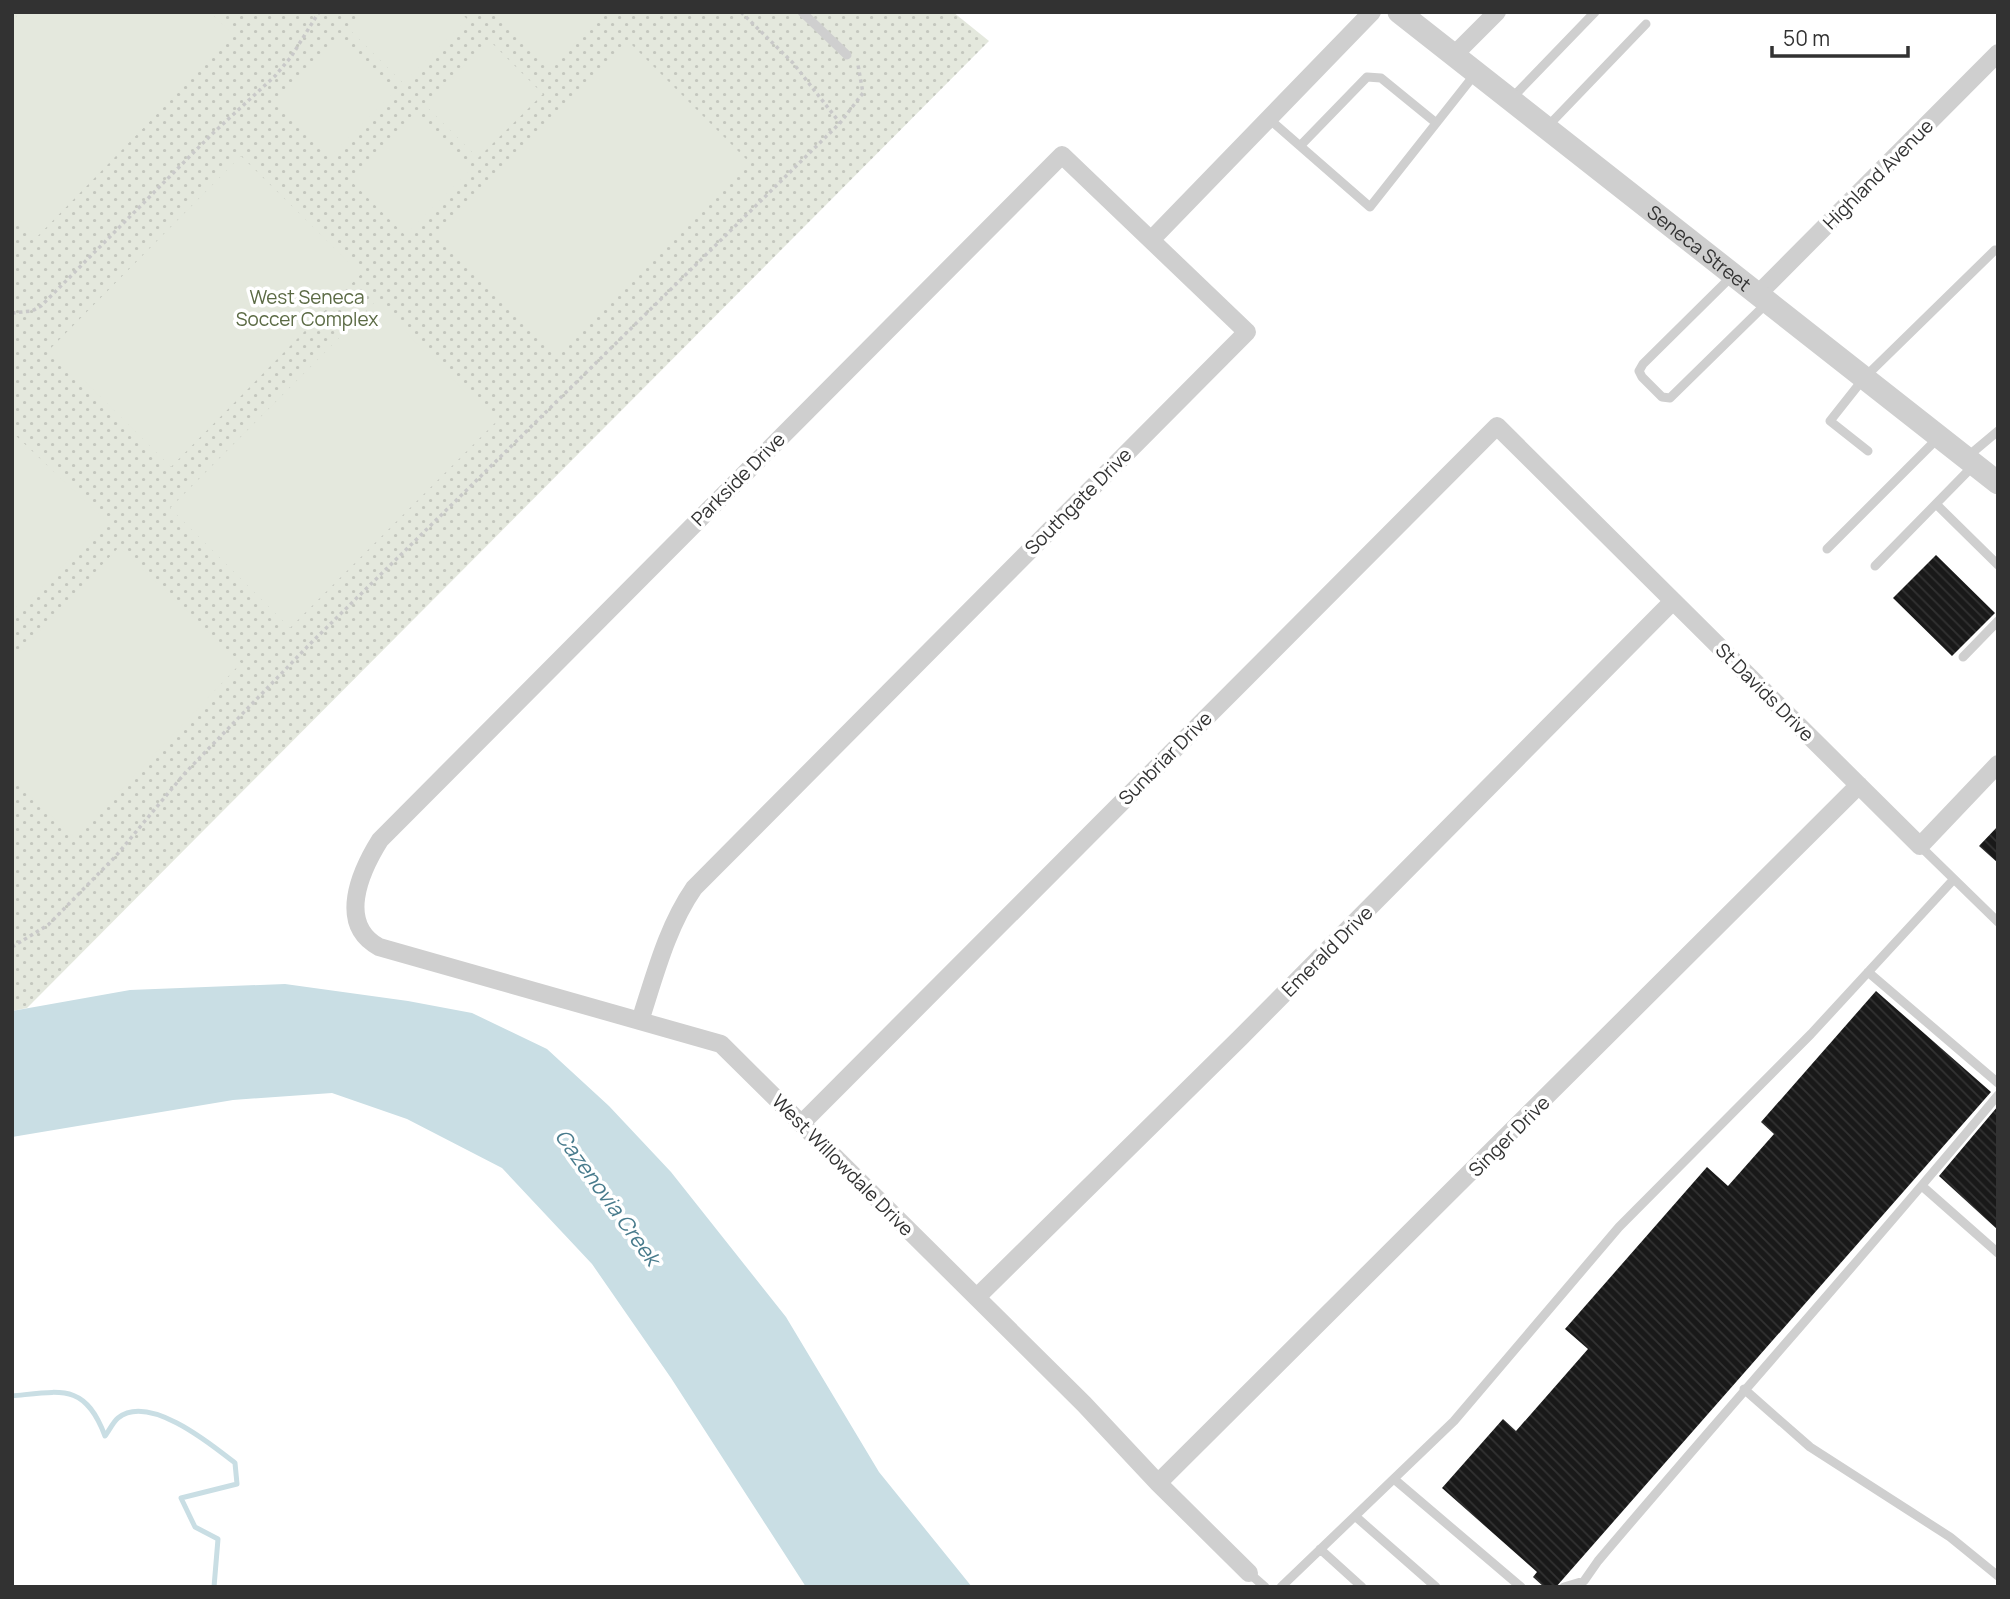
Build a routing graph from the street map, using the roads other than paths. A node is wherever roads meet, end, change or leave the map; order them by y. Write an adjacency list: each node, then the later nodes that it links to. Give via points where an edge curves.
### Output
1 (802, 12): 8 (lane)
2 (1372, 12): 12 (street)
3 (1399, 12): 9 (street, Seneca Street)
4 (1497, 12): 9 (street)
5 (1595, 12): 11 (lane)
6 (1646, 24): 14 (lane)
7 (1998, 54): 19 (street, Highland Avenue)
8 (847, 55)
9 (1454, 55): 10 (street, Seneca Street)
10 (1476, 72): 11 (street, Seneca Street); 13 (lane)
11 (1510, 99): 14 (street, Seneca Street)
12 (1269, 119): 15 (lane); 16 (street)
13 (1435, 122): 15 (lane, via 1381,78 1367,77); 15 (lane, via 1370,207)
14 (1546, 128): 18 (street, Seneca Street)
15 (1300, 146)
16 (1151, 240): 38 (street, Parkside Drive, via 1062,155 380,840 359,881); 41 (street, Southgate Drive, via 1247,332 694,888 669,933)
17 (1995, 250): 20 (lane)
18 (1733, 275): 19 (street, Seneca Street); 19 (lane, via 1643,363 1642,377 1662,397 1670,398)
19 (1763, 298): 20 (street, Seneca Street)
20 (1864, 379): 22 (street, Seneca Street); 23 (lane, via 1830,421)
21 (1998, 431): 25 (lane)
22 (1940, 438): 25 (street, Seneca Street); 28 (lane)
23 (1868, 451)
24 (1530, 458): 31 (street, St Davids Drive); 44 (street, Sunbriar Drive, via 1497,426)
25 (1970, 462): 26 (street, Seneca Street); 27 (lane)
26 (1998, 483)
27 (1936, 504): 29 (lane); 30 (lane)
28 (1827, 549)
29 (1998, 565)
30 (1875, 566)
31 (1673, 601): 35 (street, St Davids Drive); 47 (street, Emerald Drive)
32 (1998, 621): 33 (lane)
33 (1964, 657)
34 (1998, 764): 36 (street)
35 (1859, 785): 36 (street, St Davids Drive); 50 (street, Singer Drive)
36 (1920, 846): 37 (lane)
37 (1954, 879): 39 (lane); 40 (lane)
38 (355, 907): 41 (street, West Willowdale Drive, via 360,931 379,947)
39 (1998, 922)
40 (1868, 972): 42 (lane); 49 (lane, via 1619,1227 1454,1420)
41 (640, 1021): 44 (street, West Willowdale Drive, via 721,1044)
42 (1998, 1083)
43 (1998, 1095): 45 (lane)
44 (801, 1124): 47 (street, West Willowdale Drive)
45 (1922, 1186): 46 (lane); 48 (lane)
46 (1998, 1253)
47 (977, 1297): 50 (street, West Willowdale Drive)
48 (1744, 1389): 54 (lane, via 1810,1447 1950,1537); 55 (lane, via 1598,1561)
49 (1394, 1479): 51 (lane); 60 (lane)
50 (1158, 1483): 53 (street, West Willowdale Drive)
51 (1354, 1516): 52 (lane); 59 (lane)
52 (1320, 1549): 56 (lane); 58 (lane)
53 (1249, 1573): 57 (lane)
54 (1997, 1575)
55 (1587, 1584): 61 (lane)
56 (1282, 1586)
57 (1265, 1587)
58 (1362, 1587)
59 (1436, 1587)
60 (1521, 1587)
61 (1564, 1587)

